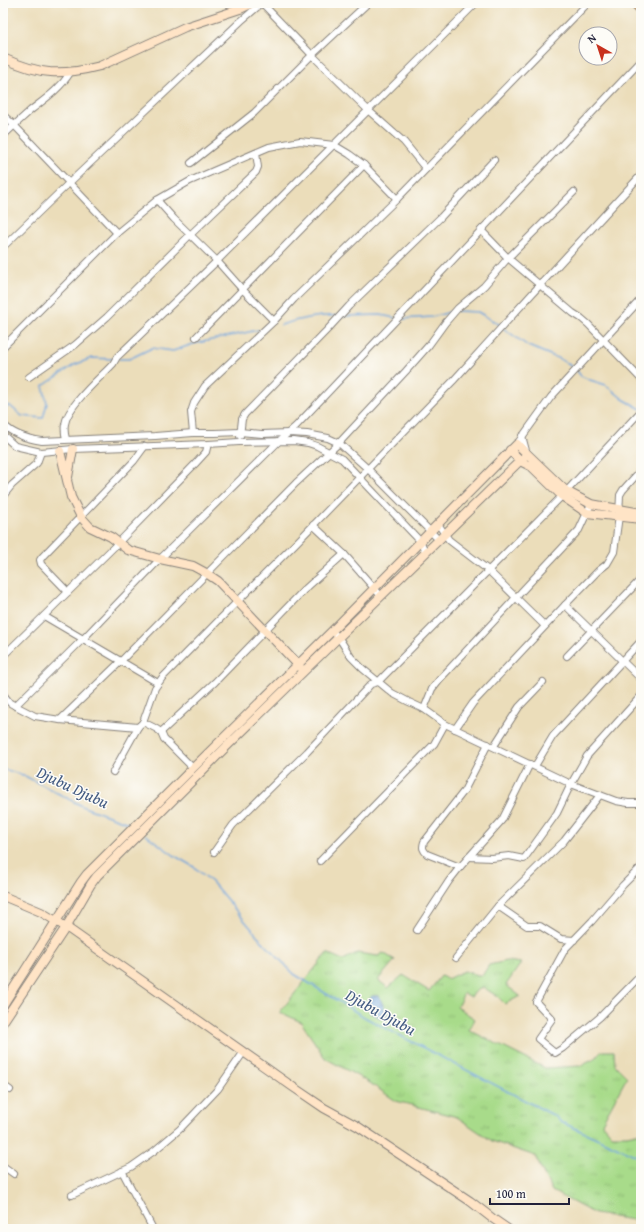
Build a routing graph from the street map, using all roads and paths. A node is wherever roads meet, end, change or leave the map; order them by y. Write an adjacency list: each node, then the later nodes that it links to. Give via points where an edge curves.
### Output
1 (252, 3): 11 (street, via 185,27 100,66)
2 (262, 3): 8 (street); 23 (street)
3 (368, 3): 8 (street)
4 (476, 3): 12 (street)
5 (588, 3): 21 (street)
6 (636, 3): 7 (highway)
7 (641, 8)
8 (312, 55): 12 (street); 19 (street, via 254,113)
9 (3, 58): 11 (street, via 20,66 41,71)
10 (641, 61): 27 (street)
11 (70, 73): 14 (street, via 62,84)
12 (369, 111): 16 (street); 21 (street, via 404,142)
13 (3, 115): 14 (street)
14 (14, 125): 15 (street); 23 (street)
15 (3, 136)
16 (334, 145): 17 (street, via 300,141 269,147); 20 (street); 32 (street)
17 (256, 153): 26 (street, via 190,181); 29 (street, via 256,172)
18 (494, 160): 44 (street, via 441,217 349,306 245,414)
19 (191, 163)
20 (364, 165): 25 (street); 34 (street)
21 (426, 169): 25 (street)
22 (641, 176): 33 (street)
23 (69, 183): 28 (street); 30 (street)
24 (574, 192): 31 (street)
25 (397, 199): 36 (street)
26 (157, 200): 28 (street); 29 (street)
27 (481, 230): 31 (street); 46 (street)
28 (117, 233): 39 (street)
29 (190, 235): 32 (street); 40 (street, via 107,317 74,345)
30 (3, 247)
31 (508, 258): 33 (street); 52 (street, via 484,286 456,311 406,371)
32 (217, 261): 34 (street); 49 (street, via 116,359 78,400 65,424)
33 (540, 285): 38 (street); 62 (street, via 453,381)
34 (242, 289): 36 (street); 37 (street)
35 (641, 299): 38 (street)
36 (274, 321): 45 (street, via 205,386 191,412)
37 (196, 337)
38 (604, 340): 41 (street); 48 (street, via 548,400)
39 (5, 344)
40 (29, 377)
41 (641, 379)
42 (641, 411): 66 (street)
43 (3, 424): 49 (street, via 18,435 32,440)
44 (240, 432): 45 (street); 46 (street); 51 (street)
45 (193, 433): 49 (street)
46 (289, 433): 50 (street); 52 (street, via 328,438)
47 (3, 435): 58 (street, via 15,446)
48 (522, 436): 55 (street); 60 (street)
49 (66, 439)
50 (279, 441): 51 (street); 59 (street, via 308,443); 82 (street)
51 (239, 442): 53 (street)
52 (338, 443): 59 (street); 62 (street)
53 (208, 444): 54 (street); 79 (street, via 206,452)
54 (145, 446): 56 (street); 72 (street)
55 (514, 447): 60 (street); 61 (street); 74 (street)
56 (73, 449): 57 (street); 65 (street)
57 (60, 451): 58 (street); 65 (street)
58 (41, 452): 67 (street, via 37,463)
59 (329, 452): 64 (street, via 342,460); 84 (street)
60 (527, 454): 61 (street); 66 (street)
61 (520, 461): 66 (street, via 532,467); 77 (street)
62 (368, 469): 64 (street); 76 (street)
63 (641, 470): 69 (street, via 620,495)
64 (359, 478): 75 (street); 78 (street)
65 (67, 479): 72 (street, via 71,497)
66 (564, 494): 68 (street); 70 (street); 83 (street)
67 (3, 496)
68 (591, 504): 69 (street); 70 (street)
69 (619, 512): 70 (street); 71 (street); 73 (street); 91 (street, via 614,552 607,564)
70 (587, 513): 89 (street, via 579,530)
71 (641, 513)
72 (81, 517): 79 (street, via 90,527); 87 (street, via 40,560)
73 (641, 519)
74 (438, 524): 76 (street); 77 (street)
75 (313, 525): 81 (street); 90 (street)
76 (431, 531): 77 (street); 78 (street)
77 (442, 537): 80 (street); 83 (street)
78 (421, 542): 80 (street); 86 (street)
79 (118, 543): 82 (street, via 128,550); 87 (street)
80 (425, 552): 88 (street)
81 (344, 554): 86 (street); 94 (street, via 304,590)
82 (160, 559): 84 (street, via 193,566); 98 (street)
83 (488, 570): 89 (street); 107 (street)
84 (206, 573): 90 (street); 103 (street)
85 (641, 580): 96 (street)
86 (374, 589): 88 (street); 95 (street)
87 (68, 592): 92 (street)
88 (381, 596): 97 (street)
89 (515, 597): 93 (street); 113 (street, via 439,680 432,689)
90 (238, 601): 94 (street); 109 (street)
91 (565, 605): 93 (street); 96 (street)
92 (44, 616): 98 (street); 100 (street)
93 (545, 626): 117 (street, via 472,703)
94 (266, 631): 104 (street); 118 (street)
95 (332, 631): 97 (street); 104 (street)
96 (592, 631): 101 (street); 102 (street)
97 (339, 638): 105 (street); 107 (street, via 351,657)
98 (83, 639): 103 (street); 112 (street)
99 (641, 641): 102 (street)
100 (3, 656)
101 (567, 656)
102 (622, 661): 106 (street); 120 (street, via 553,736)
103 (120, 662): 109 (street); 114 (street)
104 (298, 665): 105 (street); 121 (street)
105 (304, 671): 127 (street)
106 (641, 679)
107 (378, 682): 113 (street, via 392,694); 128 (street, via 371,684 233,825)
108 (543, 682): 119 (street, via 519,707)
109 (158, 683): 116 (street)
110 (641, 696): 123 (street, via 592,749)
111 (4, 698): 112 (street)
112 (15, 706): 114 (street, via 35,716)
113 (424, 709): 115 (street)
114 (60, 720): 116 (street)
115 (445, 724): 117 (street); 130 (street, via 434,744 403,778)
116 (140, 725): 118 (street); 122 (street)
117 (455, 729): 119 (street)
118 (161, 732): 121 (street, via 164,739)
119 (491, 745): 120 (street); 131 (street, via 464,791 422,847 427,854)
120 (533, 765): 123 (street); 129 (street, via 502,820)
121 (193, 768): 126 (street)
122 (113, 772)
123 (571, 784): 124 (street); 129 (street, via 558,813 524,859 509,856)
124 (600, 795): 125 (street, via 616,801); 134 (street, via 564,840)
125 (641, 802)
126 (138, 823): 127 (street); 135 (street, via 87,874)
127 (145, 830): 136 (street, via 97,876)
128 (214, 852)
129 (469, 857): 131 (street)
130 (320, 861)
131 (460, 867): 137 (street)
132 (641, 867): 138 (street)
133 (3, 896): 135 (street, via 35,909)
134 (498, 906): 138 (street, via 527,926 540,926 561,939); 139 (street)
135 (57, 922): 136 (street); 141 (street)
136 (66, 927): 142 (street); 143 (street)
137 (417, 930)
138 (574, 940): 140 (street, via 565,949 536,1002 552,1019 538,1039 555,1053 600,1017)
139 (456, 958)
140 (641, 976)
141 (3, 1005)
142 (3, 1022)
143 (243, 1052): 147 (street, via 218,1089 180,1129 154,1151); 151 (street, via 320,1105 357,1126 464,1197)
144 (3, 1085): 145 (street)
145 (10, 1090)
146 (3, 1166): 148 (street)
147 (122, 1171): 149 (street); 150 (street)
148 (14, 1174)
149 (72, 1195)
150 (153, 1229)
151 (508, 1229)

